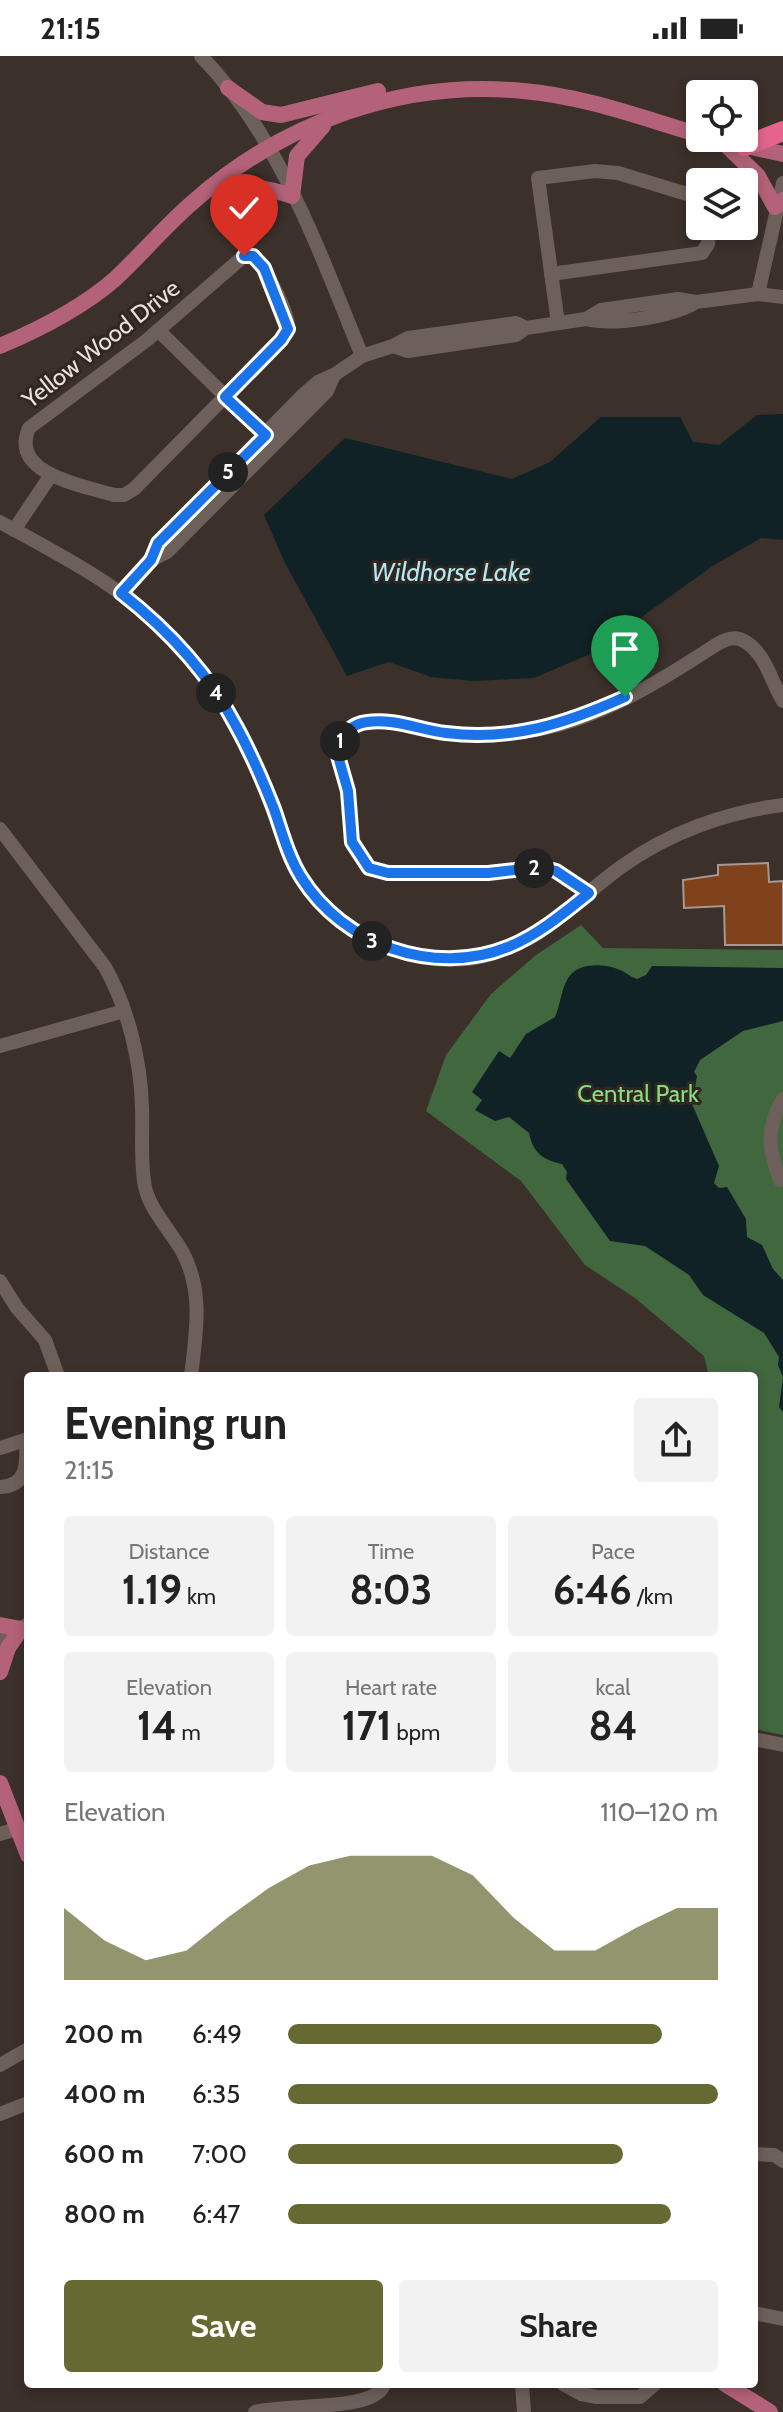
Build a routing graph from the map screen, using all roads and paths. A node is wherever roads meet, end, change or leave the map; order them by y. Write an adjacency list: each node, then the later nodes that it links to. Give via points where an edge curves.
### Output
1 (201, 56): 2 (street)
2 (228, 88): 3 (main road, via 262,112 281,115 383,90); 8 (street)
3 (403, 96): 4 (main road); 5 (main road, via 461,89 524,91 610,108)
4 (333, 117): 8 (main road); 15 (main road, via 297,156)
5 (686, 131)
6 (783, 131): 7 (highway)
7 (758, 141)
8 (267, 148): 13 (main road); 15 (street)
9 (758, 149): 11 (main road)
10 (730, 152): 16 (main road)
11 (783, 154)
12 (783, 183): 16 (street)
13 (209, 189): 15 (main road, via 236,185); 23 (main road, via 113,280 75,307)
14 (686, 194): 18 (street, via 618,173 538,178)
15 (292, 196): 24 (street)
16 (779, 204): 19 (street)
17 (708, 240): 18 (street, via 702,253)
18 (551, 274): 21 (street)
19 (758, 294): 20 (street); 21 (street, via 601,310 586,319)
20 (783, 297)
21 (558, 323): 24 (street, via 526,328 516,323 408,338)
22 (158, 330): 25 (street); 25 (street, Yellow Wood Drive, via 244,256 253,256 264,268 288,329); 27 (street, Yellow Wood Drive, via 29,428 25,447 30,459)
23 (0, 346)
24 (362, 356): 26 (street, via 310,389)
25 (225, 397): 26 (street); 27 (street, via 124,495)
26 (270, 440): 30 (street, via 158,543 151,560)
27 (51, 475): 29 (street)
28 (0, 522): 29 (street)
29 (14, 530): 30 (street)
30 (121, 593): 34 (street, via 180,647 211,686 253,760 300,875 328,911 360,936 399,952 470,959 509,947)
31 (783, 701): 34 (street, via 756,650 733,638 625,697 537,730 482,736 367,722 346,731 336,749 348,791 352,842 369,868 388,873 488,873 541,867)
32 (783, 805): 34 (street, via 696,826 621,867)
33 (0, 829): 35 (street, via 105,967)
34 (589, 893)
35 (124, 1011): 36 (street); 41 (street, via 142,1103 146,1190 181,1249 194,1284 198,1312)
36 (0, 1046)
37 (783, 1099): 38 (street, via 769,1139)
38 (780, 1180)
39 (0, 1281): 40 (street, via 45,1340)
40 (57, 1372)
41 (191, 1372)
42 (24, 1441): 43 (street)
43 (0, 1448)
44 (24, 1474): 45 (street, via 16,1484)
45 (0, 1487)
46 (0, 1625): 47 (main road)
47 (24, 1627): 48 (street); 49 (main road, via 8,1648)
48 (0, 1642)
49 (0, 1672)
50 (758, 1740): 51 (street)
51 (783, 1745)
52 (0, 1783): 53 (main road)
53 (8, 1831): 54 (main road)
54 (24, 1850)
55 (24, 2051): 56 (street)
56 (0, 2065)
57 (24, 2105): 58 (street)
58 (0, 2114)
59 (758, 2154): 60 (street)
60 (783, 2161)
61 (758, 2314): 62 (street)
62 (783, 2319)
63 (383, 2388): 69 (street, via 375,2404 355,2412)
64 (522, 2388): 70 (street)
65 (570, 2388): 68 (street, via 597,2397)
66 (650, 2388): 68 (street, via 640,2397)
67 (731, 2388): 71 (main road)
68 (628, 2389)
69 (255, 2412)
70 (524, 2412)
71 (770, 2412)

